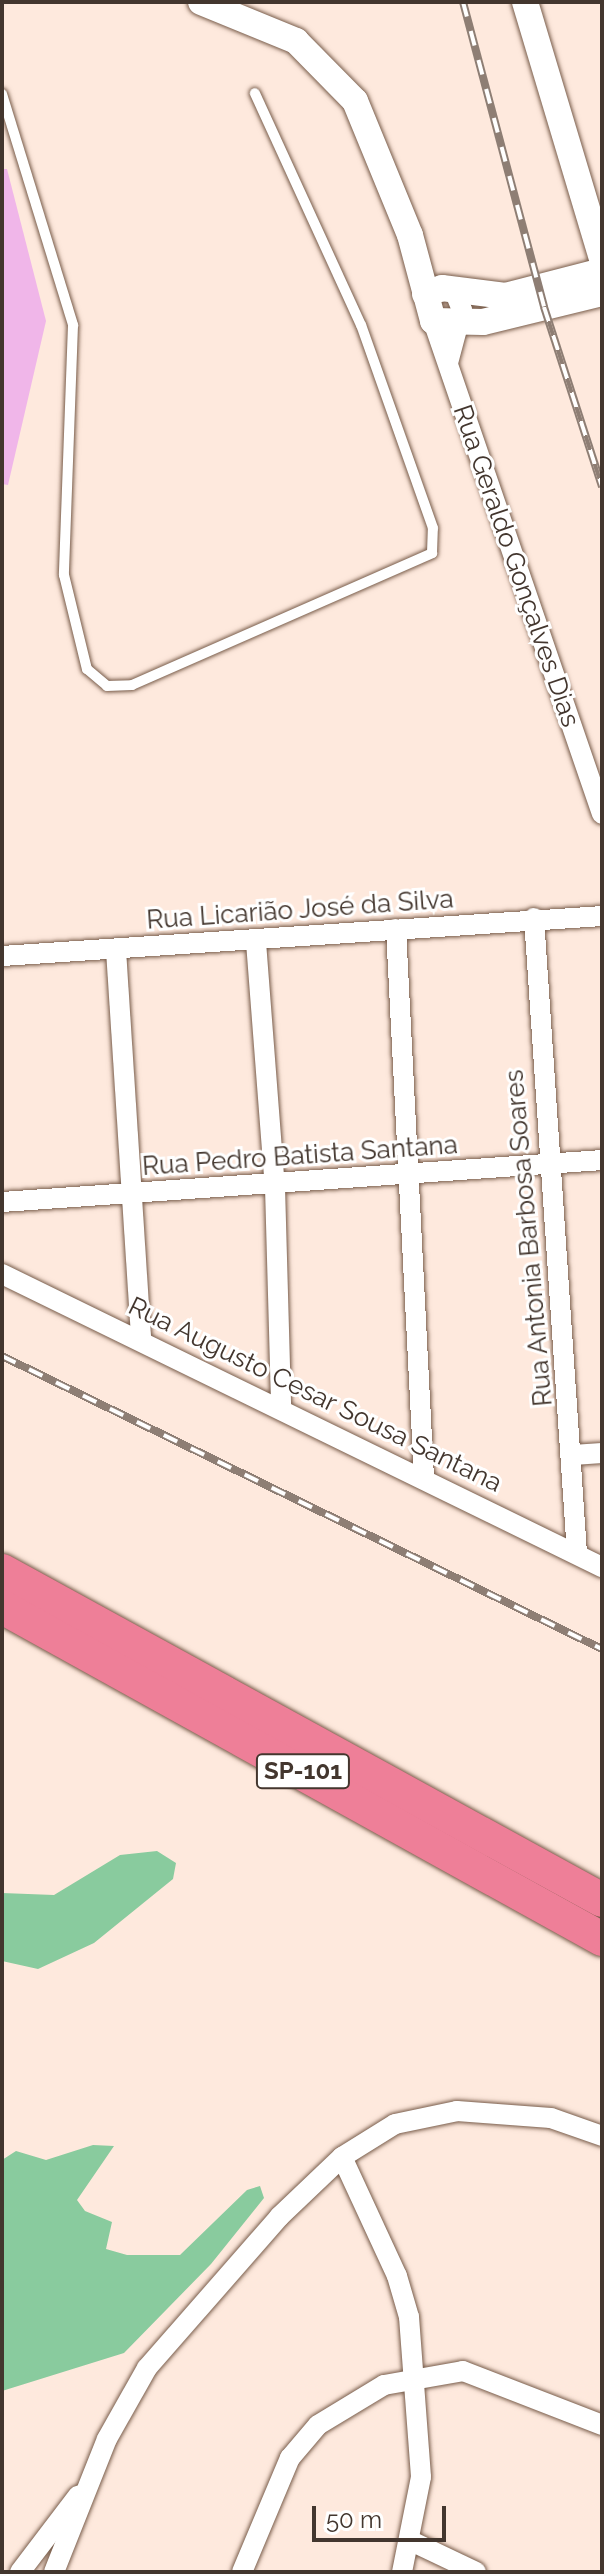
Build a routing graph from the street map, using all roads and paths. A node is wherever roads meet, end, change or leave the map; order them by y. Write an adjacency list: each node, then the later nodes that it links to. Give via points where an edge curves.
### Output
1 (201, 2): 5 (street, Rua Geraldo Gonçalves Dias, via 268,25 296,41 355,101)
2 (525, 2): 6 (street)
3 (255, 93): 4 (lane, via 361,325 433,528 432,553 132,685 107,686 87,669 64,575 73,325)
4 (2, 94)
5 (410, 235): 8 (street, Rua Geraldo Gonçalves Dias, via 434,273); 10 (street, Rua Geraldo Gonçalves Dias)
6 (602, 258)
7 (602, 271): 8 (street, via 505,296)
8 (454, 290): 10 (street); 12 (street)
9 (602, 293): 12 (street)
10 (425, 294): 11 (street, Rua Geraldo Gonçalves Dias)
11 (433, 321): 12 (street); 13 (street, Rua Geraldo Gonçalves Dias)
12 (460, 323): 13 (street)
13 (448, 363): 14 (street, Rua Geraldo Gonçalves Dias)
14 (602, 814)
15 (602, 916): 16 (street, Rua Licarião José da Silva)
16 (534, 918): 17 (street, Rua Licarião José da Silva); 22 (street, Rua Antonia Barbosa Soares)
17 (396, 929): 18 (street, Rua Licarião José da Silva); 23 (street)
18 (256, 942): 19 (street, Rua Licarião José da Silva); 24 (street)
19 (116, 950): 20 (street, Rua Licarião José da Silva); 25 (street)
20 (2, 956)
21 (602, 1160): 22 (street, Rua Pedro Batista Santana)
22 (547, 1163): 23 (street, Rua Pedro Batista Santana); 31 (street, Rua Antonia Barbosa Soares)
23 (410, 1176): 24 (street, Rua Pedro Batista Santana); 32 (street)
24 (275, 1187): 25 (street, Rua Pedro Batista Santana); 29 (street)
25 (133, 1193): 26 (street, Rua Pedro Batista Santana); 28 (street)
26 (2, 1202)
27 (2, 1274): 28 (street, Rua Augusto Cesar Sousa Santana)
28 (141, 1337): 29 (street, Rua Augusto Cesar Sousa Santana)
29 (281, 1407): 32 (street, Rua Augusto Cesar Sousa Santana)
30 (602, 1453): 31 (street)
31 (573, 1455): 33 (street, Rua Antonia Barbosa Soares)
32 (424, 1478): 33 (street, Rua Augusto Cesar Sousa Santana)
33 (577, 1553): 34 (street, Rua Augusto Cesar Sousa Santana)
34 (602, 1567)
35 (2, 1571): 37 (highway, SP-101)
36 (2, 1607): 38 (highway, SP-101)
37 (602, 1900)
38 (602, 1939)
39 (602, 2136): 40 (street, via 551,2118 457,2111 395,2124)
40 (342, 2157): 41 (street, via 397,2276); 43 (street, via 279,2217 147,2368)
41 (416, 2377): 42 (street, via 463,2371); 44 (street, via 421,2477); 47 (street, via 354,2400 318,2425 273,2490)
42 (602, 2425)
43 (89, 2484): 45 (street); 46 (street)
44 (411, 2541): 48 (street); 49 (street)
45 (20, 2572)
46 (54, 2572)
47 (242, 2572)
48 (402, 2572)
49 (476, 2572)

